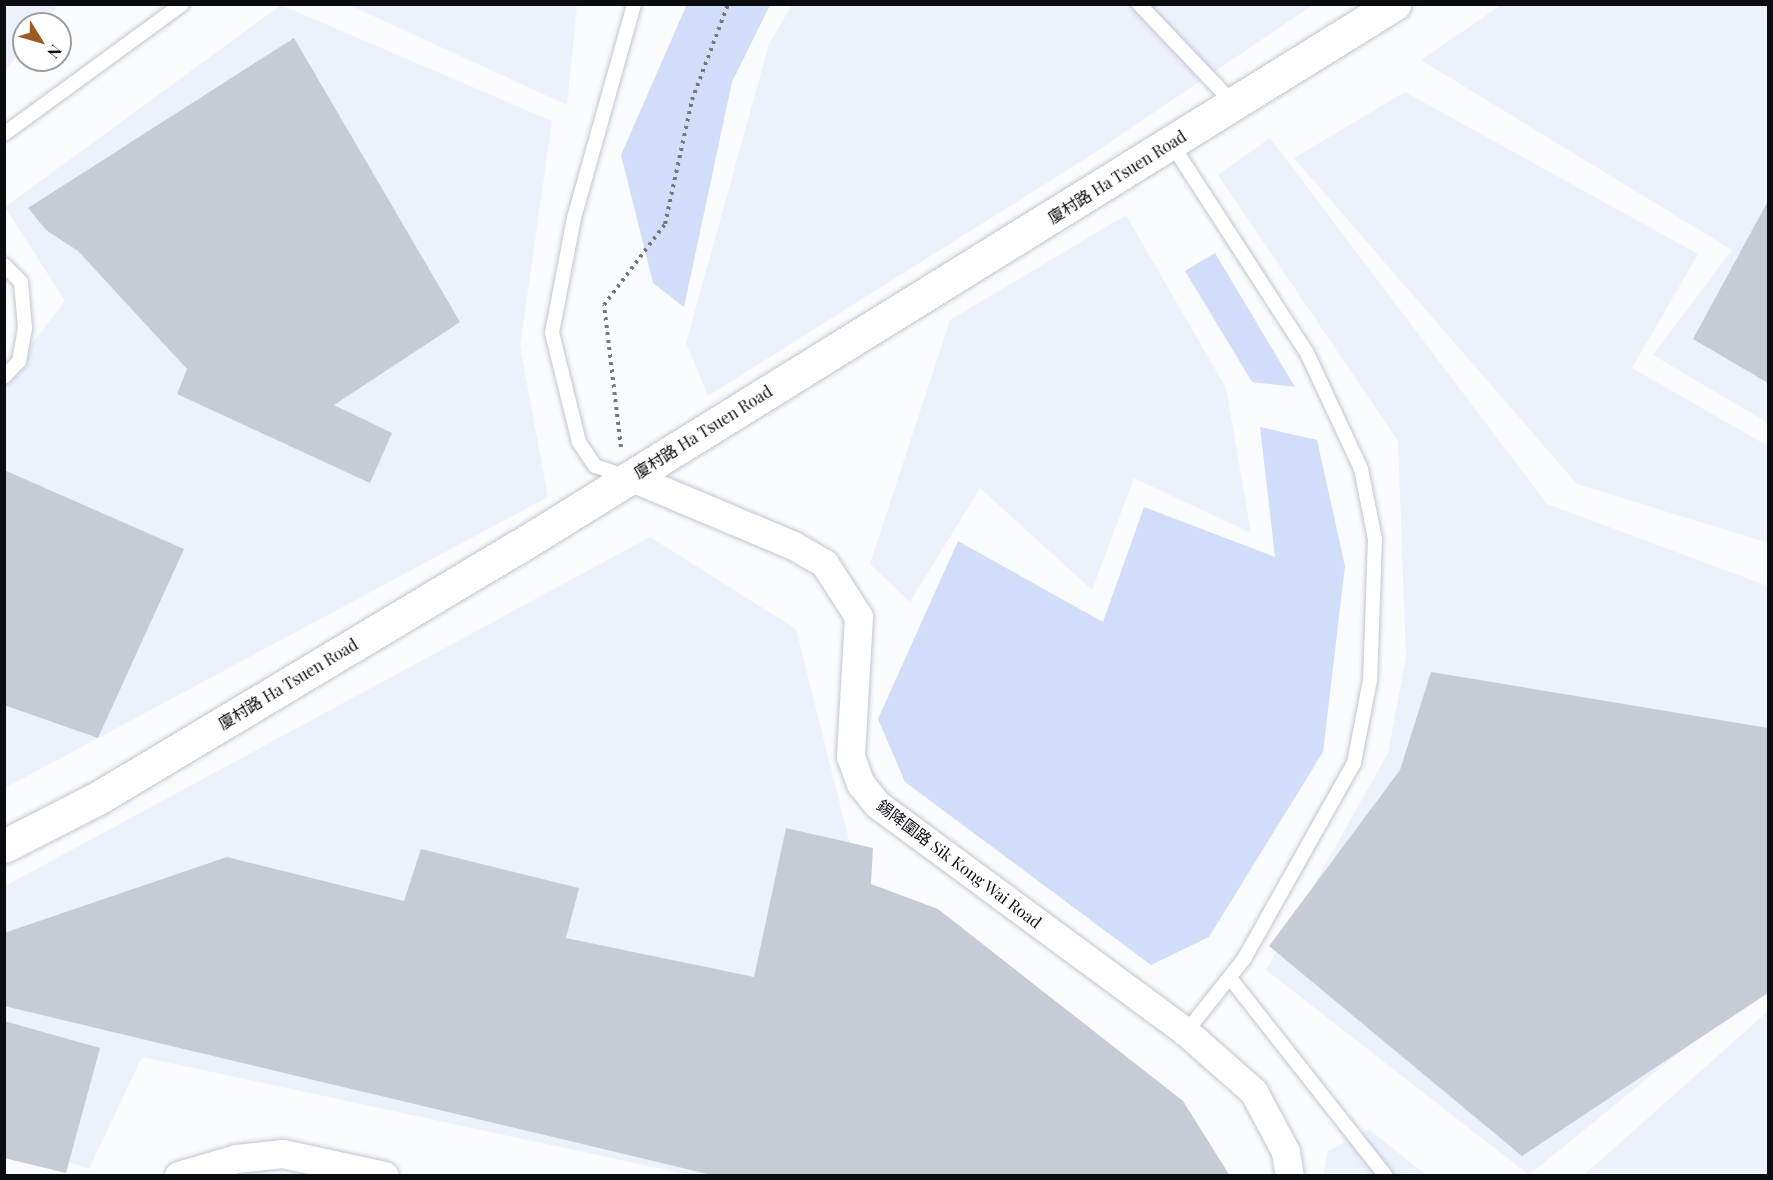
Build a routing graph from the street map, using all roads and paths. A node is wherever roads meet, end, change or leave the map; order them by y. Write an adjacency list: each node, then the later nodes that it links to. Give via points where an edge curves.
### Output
1 (183, 4): 7 (lane)
2 (634, 4): 11 (lane, via 574,218 552,333 579,442 596,466)
3 (728, 4): 11 (path, via 692,100 665,224 604,304 622,456)
4 (1139, 4): 6 (lane)
5 (1394, 4): 6 (street, 廈村路 Ha Tsuen Road)
6 (1234, 104): 8 (street, 廈村路 Ha Tsuen Road)
7 (4, 134)
8 (1172, 143): 11 (street, 廈村路 Ha Tsuen Road); 13 (lane, via 1307,353 1361,469 1375,539 1370,680 1354,763 1302,860)
9 (4, 265): 10 (lane, via 21,282 25,328 19,361)
10 (4, 377)
11 (630, 477): 12 (street, 廈村路 Ha Tsuen Road, via 98,798); 14 (street, 錫降圍路 Sik Kong Wai Road, via 794,546 825,564 859,616 851,757 861,784 878,805)
12 (4, 846)
13 (1230, 978): 14 (lane); 18 (lane)
14 (1186, 1032): 17 (street, 錫降圍路 Sik Kong Wai Road, via 1254,1092 1286,1152)
15 (179, 1176): 16 (street, via 237,1159 283,1154)
16 (385, 1176)
17 (1290, 1176)
18 (1386, 1176)

